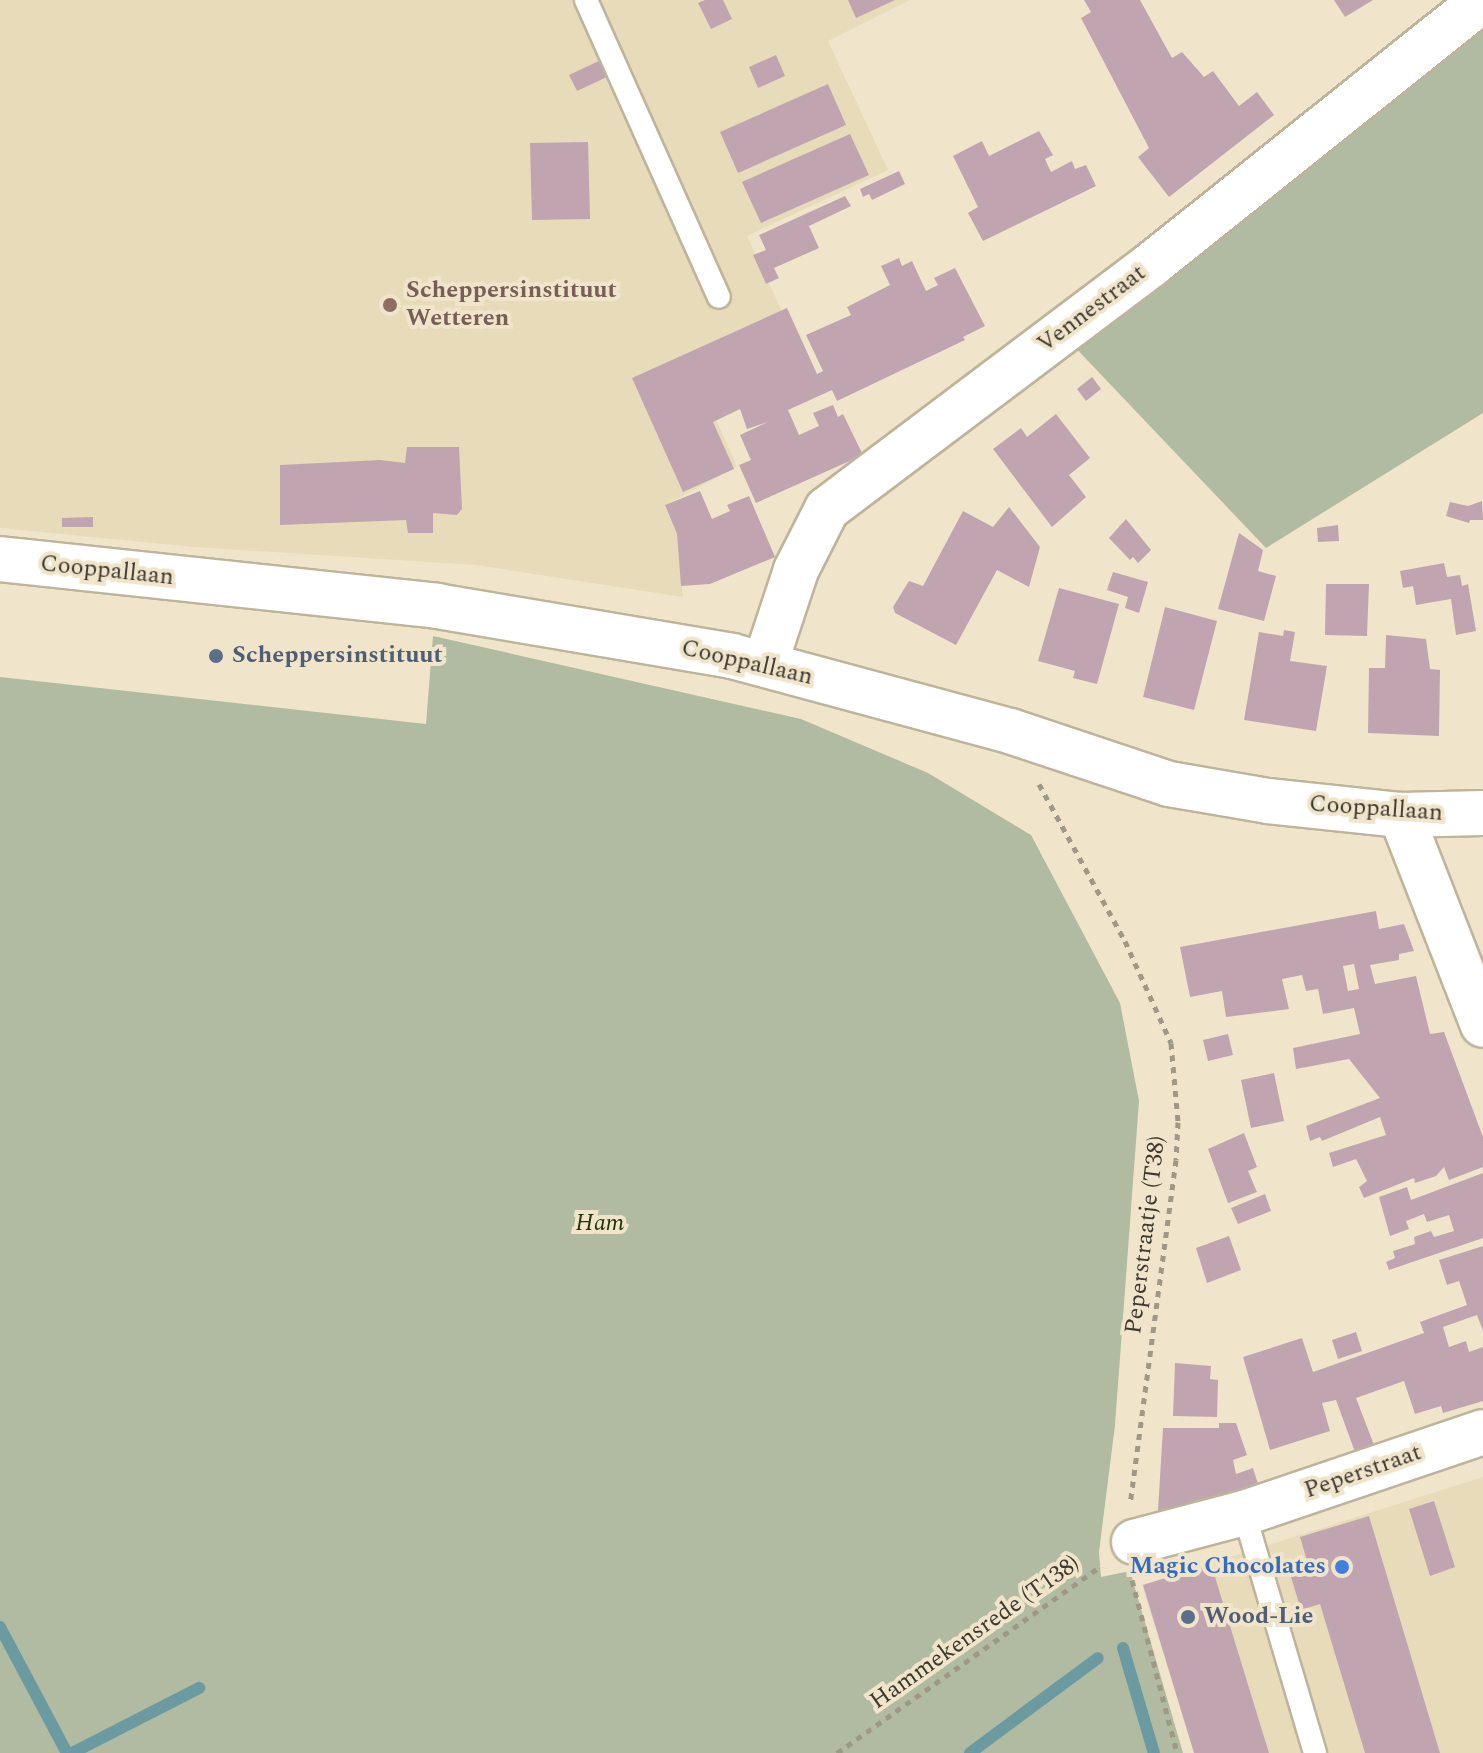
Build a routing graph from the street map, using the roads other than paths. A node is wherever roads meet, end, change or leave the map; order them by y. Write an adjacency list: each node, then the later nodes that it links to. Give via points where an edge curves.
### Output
1 (586, 0): 3 (lane)
2 (1483, 0): 5 (street, Vennestraat, via 1152,264 827,509 796,570)
3 (719, 297)
4 (0, 559): 5 (street, Cooppallaan, via 437,606)
5 (765, 664): 7 (street, Cooppallaan, via 1010,731 1169,784)
6 (1483, 813): 7 (street, Cooppallaan)
7 (1401, 815): 8 (street)
8 (1483, 1025)
9 (1483, 1432): 10 (street, Peperstraat)
10 (1244, 1513): 11 (street, Peperstraat); 12 (lane)
11 (1134, 1542)
12 (1315, 1753)

